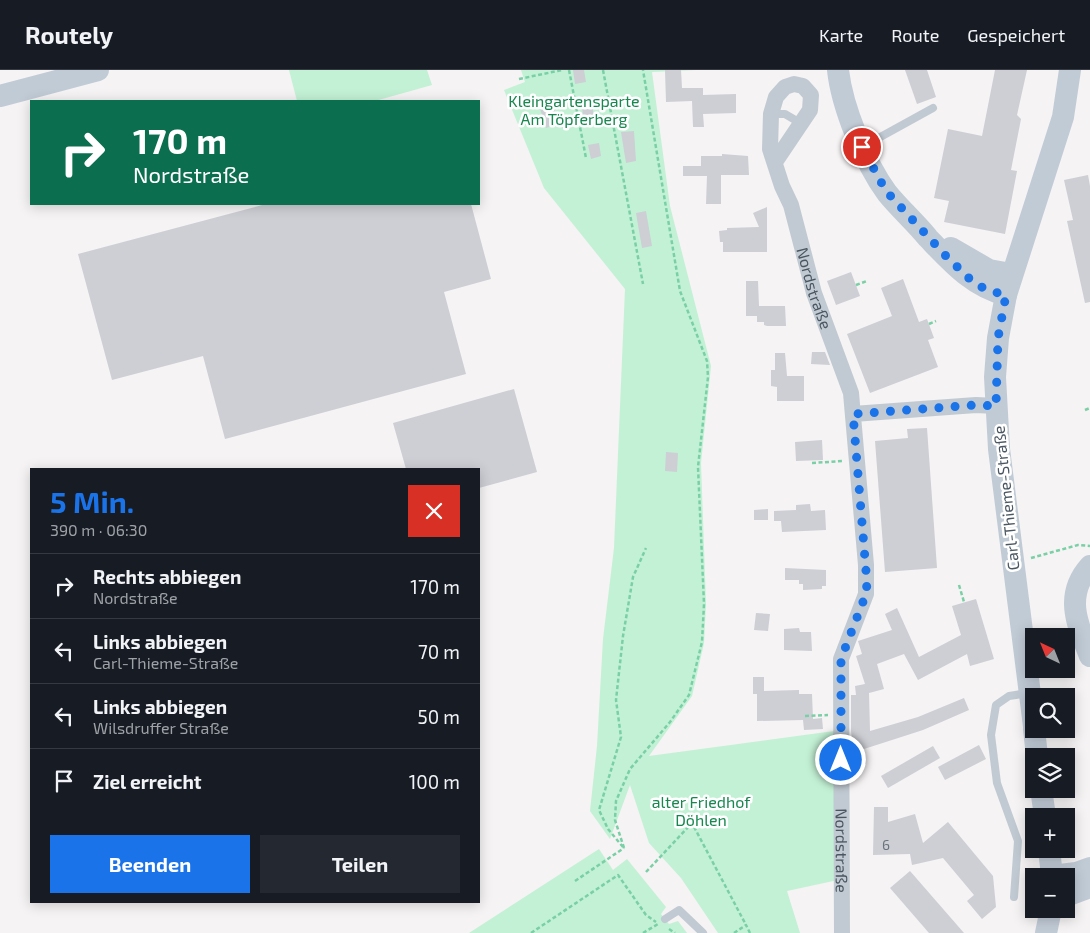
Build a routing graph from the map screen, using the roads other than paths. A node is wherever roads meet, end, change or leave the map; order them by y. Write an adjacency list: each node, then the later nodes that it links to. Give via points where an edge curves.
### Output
1 (98, 70): 4 (main road)
2 (838, 70): 10 (main road, via 844,98)
3 (1070, 70): 12 (main road, Carl-Thieme-Straße, via 1064,117)
4 (42, 74): 5 (main road); 6 (main road)
5 (0, 81)
6 (0, 96)
7 (933, 108): 10 (lane)
8 (768, 114): 9 (lane, via 785,114); 9 (street, Nordstraße, via 784,87 803,86 811,95 812,104); 11 (street, Nordstraße)
9 (802, 124): 11 (street, Nordstraße)
10 (862, 147): 12 (main road, via 886,191 973,282 987,290)
11 (774, 162): 14 (street, Nordstraße, via 791,206 814,293 849,383)
12 (1009, 285): 13 (main road, Carl-Thieme-Straße, via 998,338)
13 (996, 406): 14 (street); 17 (main road, Carl-Thieme-Straße)
14 (853, 414): 27 (street, Nordstraße, via 867,583 866,594 841,659)
15 (1090, 566): 16 (main road, via 1076,588 1074,606)
16 (1090, 656)
17 (1029, 688)
18 (1025, 694): 23 (lane, via 1009,696 996,705 991,735 998,783 1018,841)
19 (1090, 868): 20 (main road)
20 (1075, 873)
21 (1090, 887): 22 (main road)
22 (1075, 893)
23 (1014, 897)
24 (1048, 918): 28 (main road)
25 (665, 919): 26 (lane, via 679,910)
26 (703, 933)
27 (842, 933)
28 (1046, 933)

